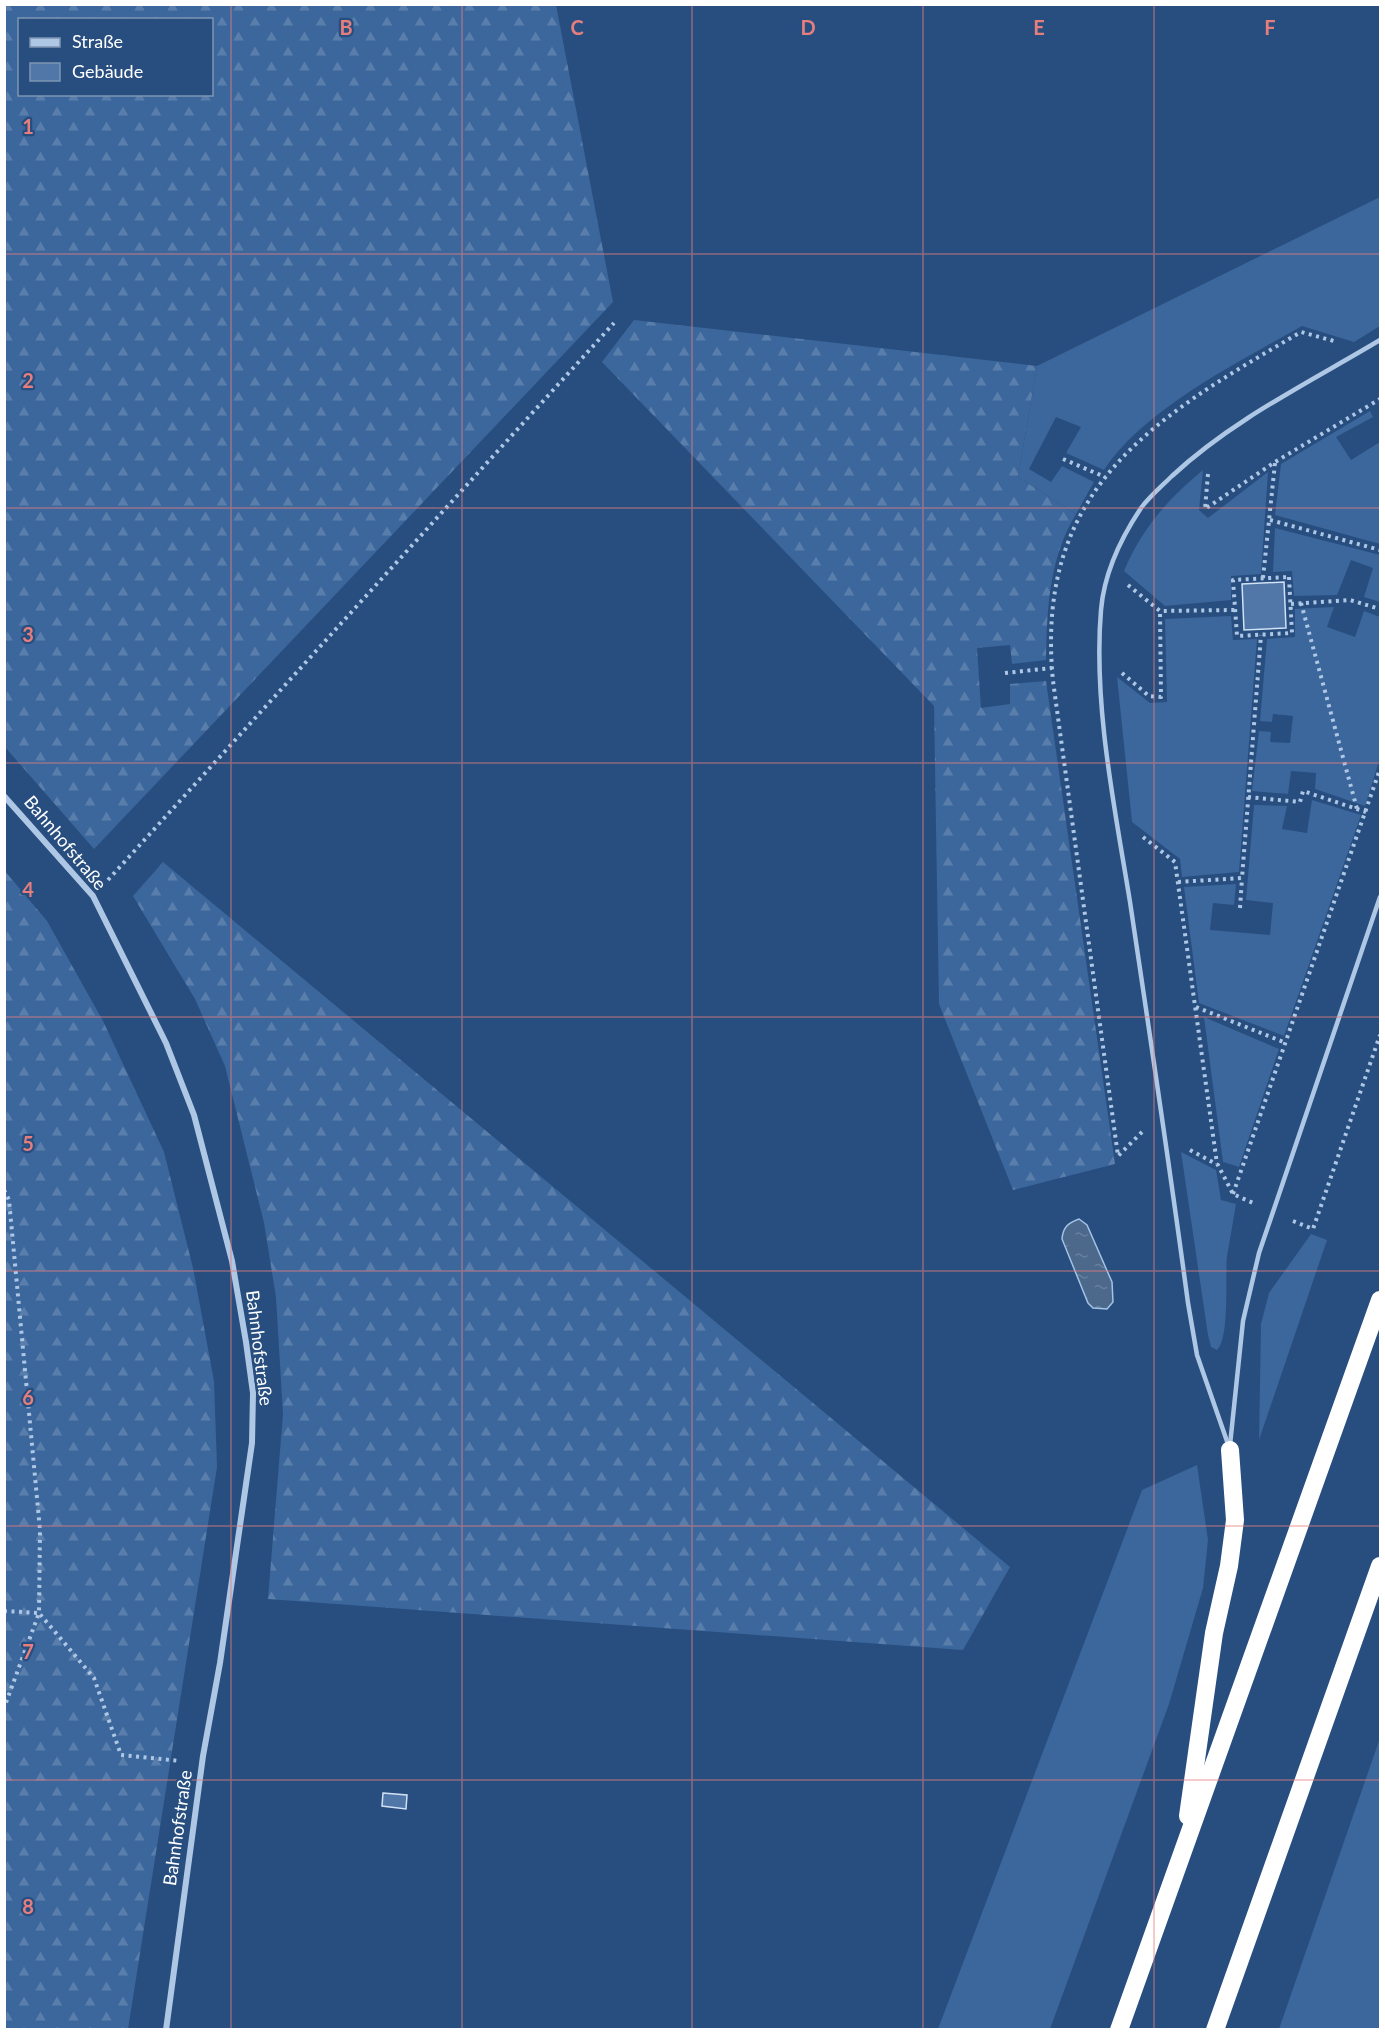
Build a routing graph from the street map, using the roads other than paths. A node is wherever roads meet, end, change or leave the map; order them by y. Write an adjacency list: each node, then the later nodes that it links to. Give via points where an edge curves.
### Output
1 (1380, 340): 5 (lane, via 1211,443 1143,506 1110,569 1101,608 1100,655 1116,816 1197,1355)
2 (4, 796): 8 (street, Bahnhofstraße, via 93,896 166,1043 194,1115 232,1261 253,1393 252,1443 203,1756)
3 (1380, 897): 5 (lane, via 1272,1212 1243,1321)
4 (1380, 1300): 7 (highway)
5 (1230, 1450): 7 (highway, via 1236,1520 1214,1633)
6 (1380, 1566): 10 (highway)
7 (1181, 1859): 9 (highway)
8 (166, 2030)
9 (1119, 2030)
10 (1215, 2030)

